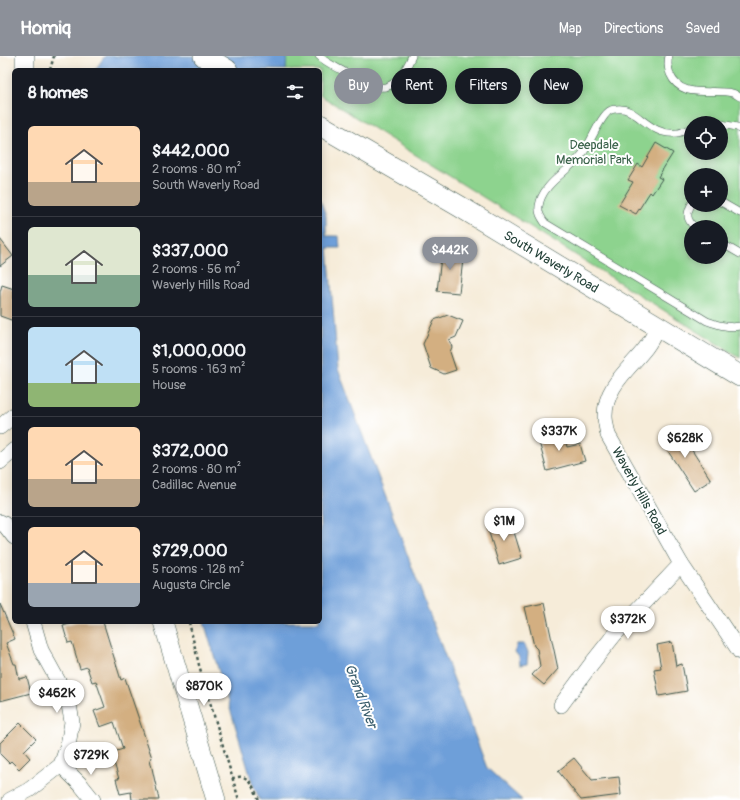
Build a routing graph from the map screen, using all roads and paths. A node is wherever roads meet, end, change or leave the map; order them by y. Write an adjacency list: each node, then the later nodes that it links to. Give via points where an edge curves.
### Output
1 (25, 56): 7 (street)
2 (54, 56): 8 (path)
3 (204, 56): 9 (main road)
4 (319, 56): 5 (lane, via 365,84 380,88 393,84 400,78)
5 (412, 56)
6 (669, 56): 10 (lane, via 669,72 674,82 684,89 732,93)
7 (25, 68)
8 (51, 68)
9 (224, 68)
10 (740, 97)
11 (728, 125): 13 (lane)
12 (322, 127): 19 (main road, South Waverly Road)
13 (740, 129)
14 (684, 131): 20 (lane, via 677,134 664,133 655,130 632,112 619,108 610,110 584,152 547,189 539,206 539,215 545,222 707,321 732,328)
15 (728, 206): 16 (lane)
16 (740, 213)
17 (728, 247): 18 (lane)
18 (740, 254)
19 (659, 326): 21 (main road, South Waverly Road); 28 (street, Waverly Hills Road, via 645,349 611,390 605,416 608,434)
20 (740, 326)
21 (740, 376)
22 (12, 417): 23 (street)
23 (0, 427)
24 (12, 452): 25 (street)
25 (0, 462)
26 (0, 522): 27 (street)
27 (12, 534)
28 (681, 564): 32 (street, Waverly Hills Road); 33 (street, via 615,634)
29 (33, 624): 34 (street, via 41,650 68,699 72,722)
30 (164, 624): 38 (street)
31 (189, 624): 35 (path)
32 (740, 652)
33 (561, 705)
34 (61, 765): 36 (street, via 29,790); 37 (street)
35 (232, 778): 39 (path); 40 (path, via 242,777 248,780)
36 (10, 800)
37 (93, 800)
38 (216, 800)
39 (239, 800)
40 (259, 800)

